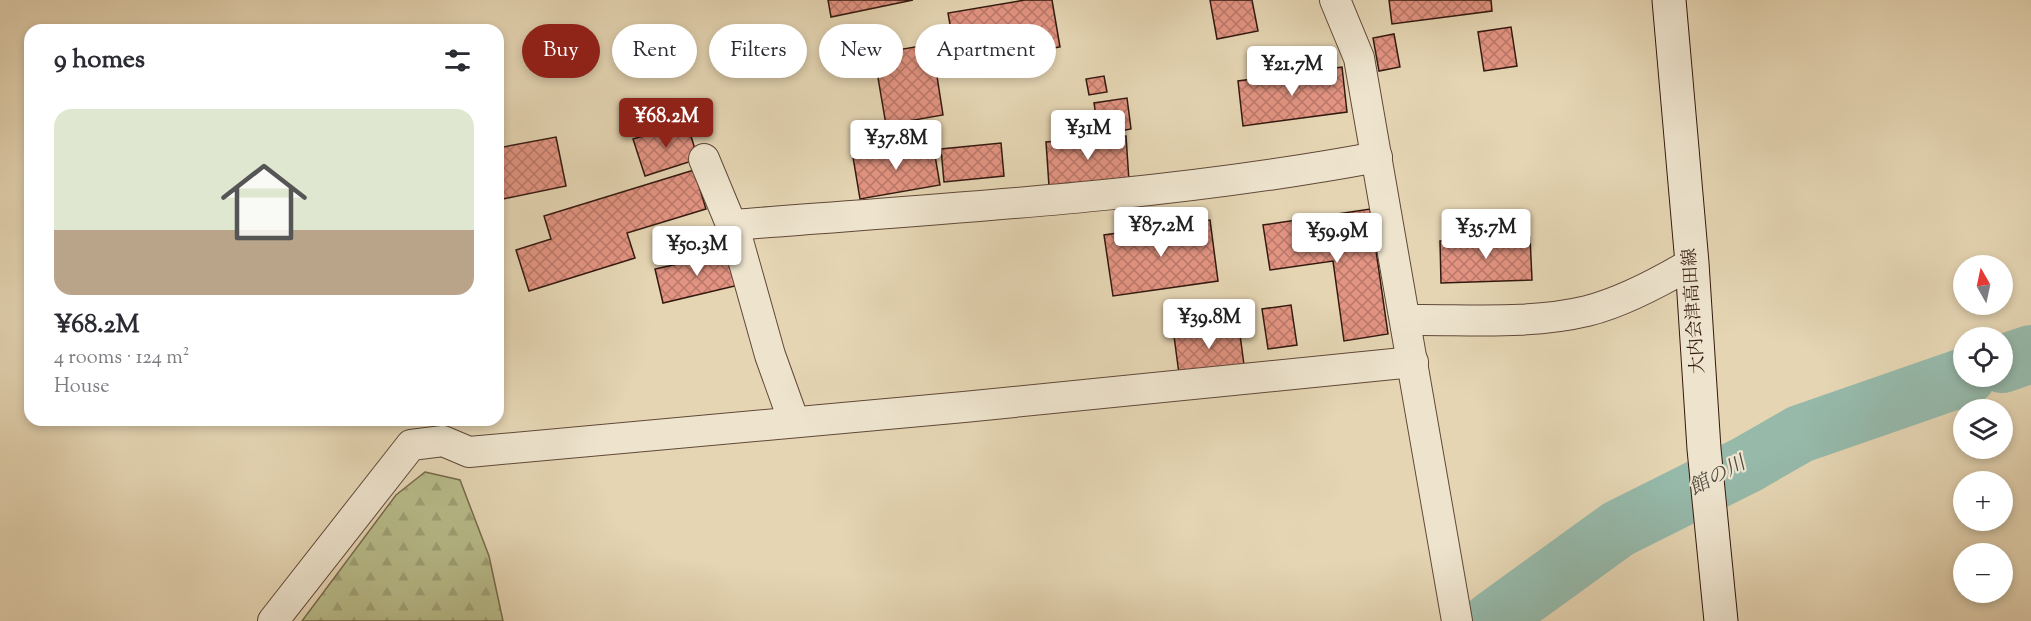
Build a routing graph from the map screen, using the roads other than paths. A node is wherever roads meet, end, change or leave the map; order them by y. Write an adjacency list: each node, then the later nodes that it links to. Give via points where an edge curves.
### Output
1 (1335, 0): 3 (street, via 1359,58)
2 (1669, 0): 6 (main road, 大内会津高田線)
3 (1377, 157): 5 (street, via 1305,171 1136,192); 7 (street)
4 (704, 159): 5 (street)
5 (732, 225): 9 (street)
6 (1692, 263): 7 (street, via 1660,281 1588,310 1547,317); 12 (main road, 大内会津高田線, via 1704,450)
7 (1407, 320): 8 (street)
8 (1413, 362): 9 (street); 11 (street)
9 (794, 422): 10 (street, via 470,452 443,441 411,445)
10 (273, 621)
11 (1457, 621)
12 (1721, 621)

